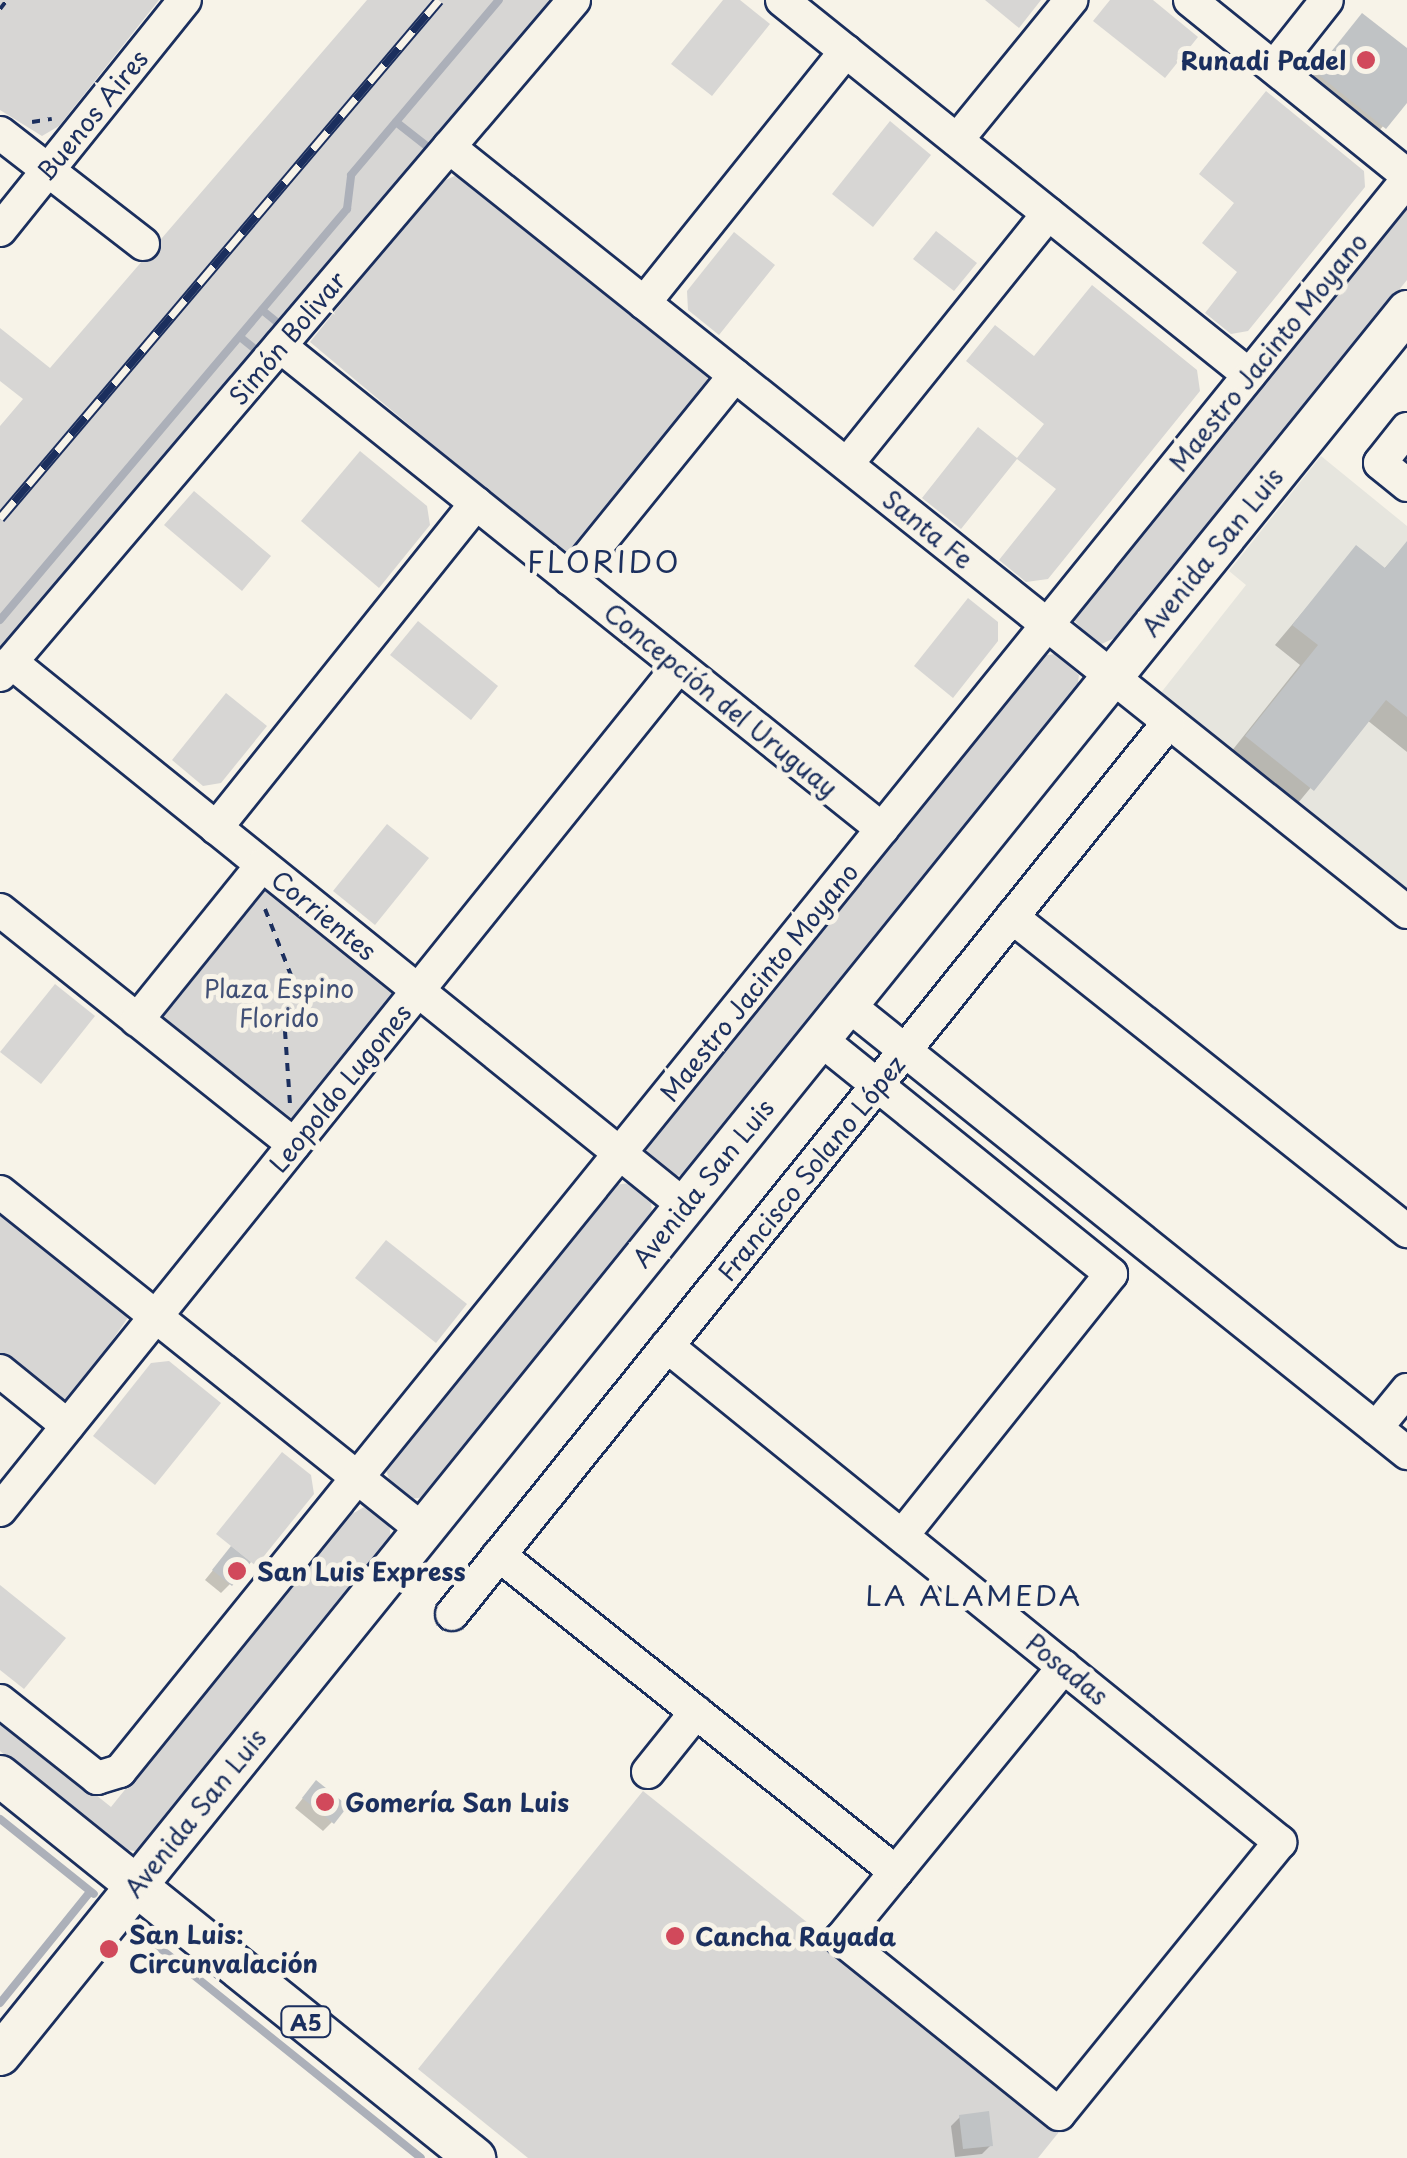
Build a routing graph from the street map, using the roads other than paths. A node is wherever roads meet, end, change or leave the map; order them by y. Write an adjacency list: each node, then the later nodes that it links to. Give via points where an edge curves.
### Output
1 (185, 0): 12 (street, Buenos Aires)
2 (574, 0): 11 (street, Simón Bolivar)
3 (782, 0): 7 (street)
4 (1072, 0): 10 (street)
5 (1190, 0): 8 (street)
6 (1328, 0): 8 (street)
7 (846, 51): 10 (street); 17 (street)
8 (1274, 67): 13 (street)
9 (0, 133): 12 (street)
10 (957, 140): 14 (street)
11 (449, 147): 17 (street, Santa Fe); 19 (street, Simón Bolivar)
12 (48, 171): 15 (street, Buenos Aires); 16 (street)
13 (1407, 177): 21 (street, Maestro Jacinto Moyano)
14 (1048, 214): 21 (street); 23 (street)
15 (0, 230)
16 (143, 244)
17 (644, 302): 20 (street, Santa Fe)
18 (1407, 310): 30 (main road, Avenida San Luis)
19 (280, 346): 25 (street, Concepción del Uruguay); 29 (street, Simón Bolivar)
20 (735, 375): 23 (street, Santa Fe); 26 (street)
21 (1250, 375): 27 (street, Maestro Jacinto Moyano)
22 (1407, 430): 24 (street, via 1380,463)
23 (847, 464): 27 (street, Santa Fe)
24 (1407, 485)
25 (476, 503): 26 (street, Concepción del Uruguay); 32 (street)
26 (570, 578): 28 (street, Concepción del Uruguay)
27 (1048, 625): 30 (street, Santa Fe); 33 (street, Maestro Jacinto Moyano)
28 (679, 666): 33 (street, Concepción del Uruguay); 38 (street, Leopoldo Lugones)
29 (6, 668): 32 (street, Corrientes)
30 (1112, 676): 31 (street, Santa Fe); 39 (main road, Avenida San Luis)
31 (1169, 722): 36 (street, Santa Fe); 37 (street, Francisco Solano López)
32 (216, 828): 34 (street, Corrientes)
33 (882, 829): 45 (street, Maestro Jacinto Moyano)
34 (261, 880): 38 (street, Corrientes); 40 (street)
35 (0, 910): 40 (street)
36 (1407, 912)
37 (1012, 918): 42 (street, Francisco Solano López); 48 (street)
38 (418, 990): 44 (street, Leopoldo Lugones); 45 (street, Corrientes)
39 (848, 1004): 41 (main road, Avenida San Luis); 42 (street)
40 (138, 1020): 44 (street)
41 (820, 1038): 43 (street); 47 (main road, Avenida San Luis)
42 (905, 1050): 43 (street, Francisco Solano López); 54 (street)
43 (877, 1085): 50 (street, Francisco Solano López); 59 (street, via 1111,1274)
44 (290, 1124): 49 (street, Leopoldo Lugones)
45 (620, 1154): 47 (street, Corrientes); 56 (street, Maestro Jacinto Moyano)
46 (0, 1192): 49 (street)
47 (685, 1206): 58 (main road, Avenida San Luis)
48 (1407, 1231)
49 (156, 1317): 53 (street, Leopoldo Lugones); 56 (street)
50 (667, 1346): 59 (street, Posadas); 60 (street, Francisco Solano López)
51 (0, 1371): 53 (street)
52 (1407, 1390): 54 (street)
53 (68, 1426): 57 (street, Leopoldo Lugones)
54 (1376, 1428): 55 (street)
55 (1407, 1453)
56 (358, 1478): 58 (street); 63 (street, Maestro Jacinto Moyano, via 108,1780 91,1775)
57 (0, 1510)
58 (423, 1530): 68 (main road, Avenida San Luis)
59 (902, 1536): 62 (street, Posadas)
60 (499, 1555): 61 (street, Francisco Solano López); 64 (street)
61 (452, 1614)
62 (1064, 1668): 67 (street); 67 (street, Posadas, via 1280,1842 1060,2114 841,1939)
63 (0, 1701)
64 (696, 1712): 65 (street); 67 (street)
65 (648, 1772)
66 (0, 1776): 68 (main road, A5)
67 (896, 1872)
68 (137, 1886): 69 (main road, Avenida San Luis); 70 (main road, A5)
69 (0, 2056)
70 (475, 2158)

